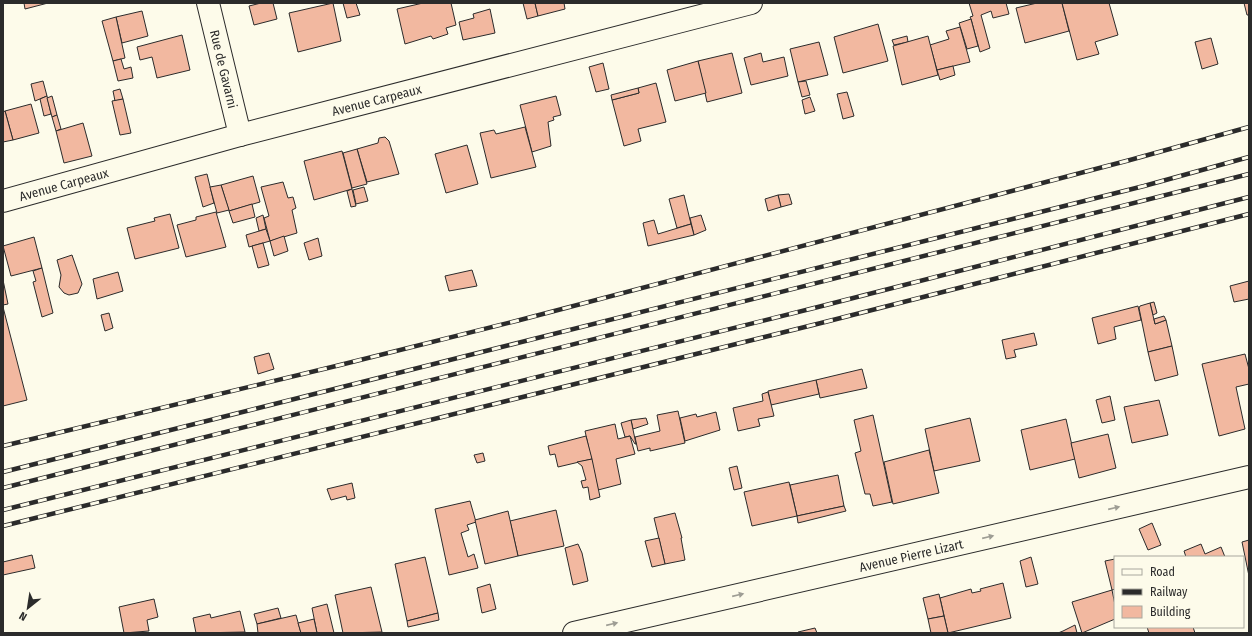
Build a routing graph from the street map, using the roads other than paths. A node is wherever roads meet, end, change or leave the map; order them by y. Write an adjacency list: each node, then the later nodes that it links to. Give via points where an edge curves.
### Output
1 (208, 3): 3 (street, Rue de Gavarni)
2 (751, 3): 3 (street, Avenue Carpeaux)
3 (240, 135): 4 (street, Avenue Carpeaux)
4 (3, 201)
5 (1249, 477): 6 (street, Avenue Pierre Lizart, one-way to 5)
6 (574, 633)

